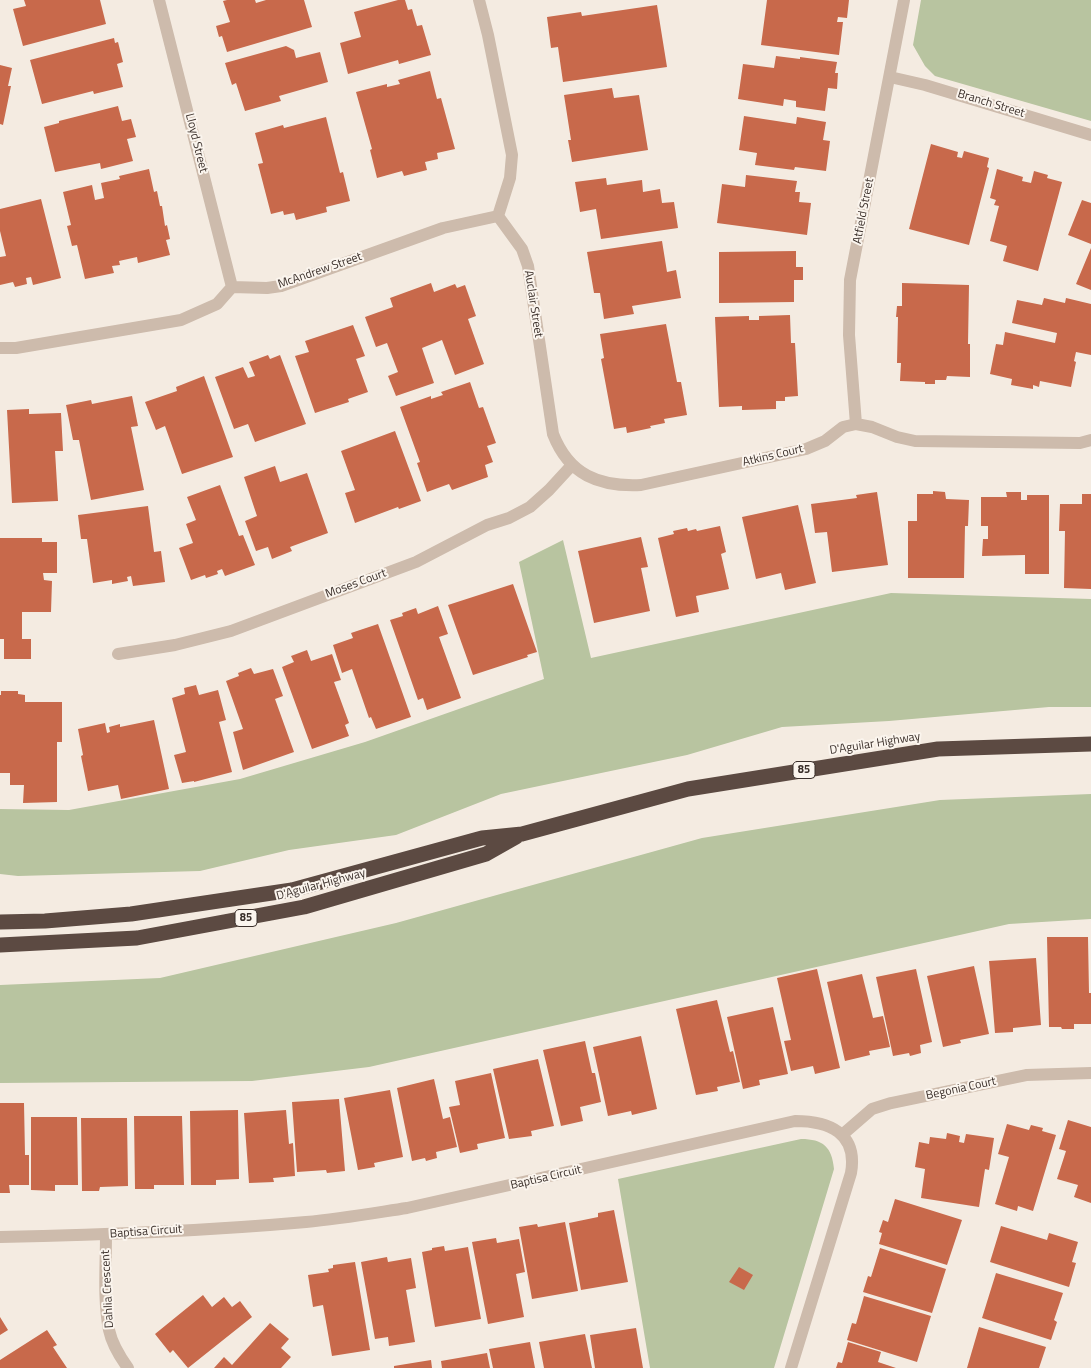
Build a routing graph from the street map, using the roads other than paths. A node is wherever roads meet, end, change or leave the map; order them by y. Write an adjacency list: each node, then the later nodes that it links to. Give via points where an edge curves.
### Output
1 (159, 0): 7 (street, Lloyd Street)
2 (479, 0): 6 (street, via 512,156 510,178)
3 (904, 0): 4 (street, Atfield Street)
4 (890, 77): 5 (street, Branch Street); 9 (street, Atfield Street, via 850,280 849,335)
5 (1091, 135)
6 (498, 216): 7 (street, McAndrew Street, via 444,228 281,286); 11 (street, Auclair Street, via 522,249 528,266 553,434)
7 (232, 287): 8 (street, via 217,304 181,320)
8 (0, 348)
9 (856, 424): 10 (street, via 872,426 915,441 1080,443); 11 (street, Atkins Court, via 843,427 825,441 806,449 641,485 619,486 595,480)
10 (1091, 440)
11 (572, 465): 12 (street, Moses Court, via 530,507 416,562 230,631 176,646)
12 (118, 654)
13 (1091, 744): 14 (highway, D'Aguilar Highway / 85, via 938,749 688,789)
14 (522, 834): 15 (highway, D'Aguilar Highway / 85, via 482,838 292,890 131,914 46,922); 16 (highway, D'Aguilar Highway / 85, via 486,854 304,907 136,938)
15 (0, 922)
16 (0, 945)
17 (1091, 1073): 18 (street, Begonia Court, via 1026,1075 891,1103 872,1109)
18 (842, 1135): 19 (street, Baptisa Circuit, via 828,1125 794,1121 407,1208 308,1222); 22 (street, via 854,1159 851,1173)
19 (106, 1235): 20 (street, Baptisa Circuit); 21 (street, Dahlia Crescent, via 109,1330 118,1354)
20 (0, 1237)
21 (128, 1368)
22 (791, 1368)

